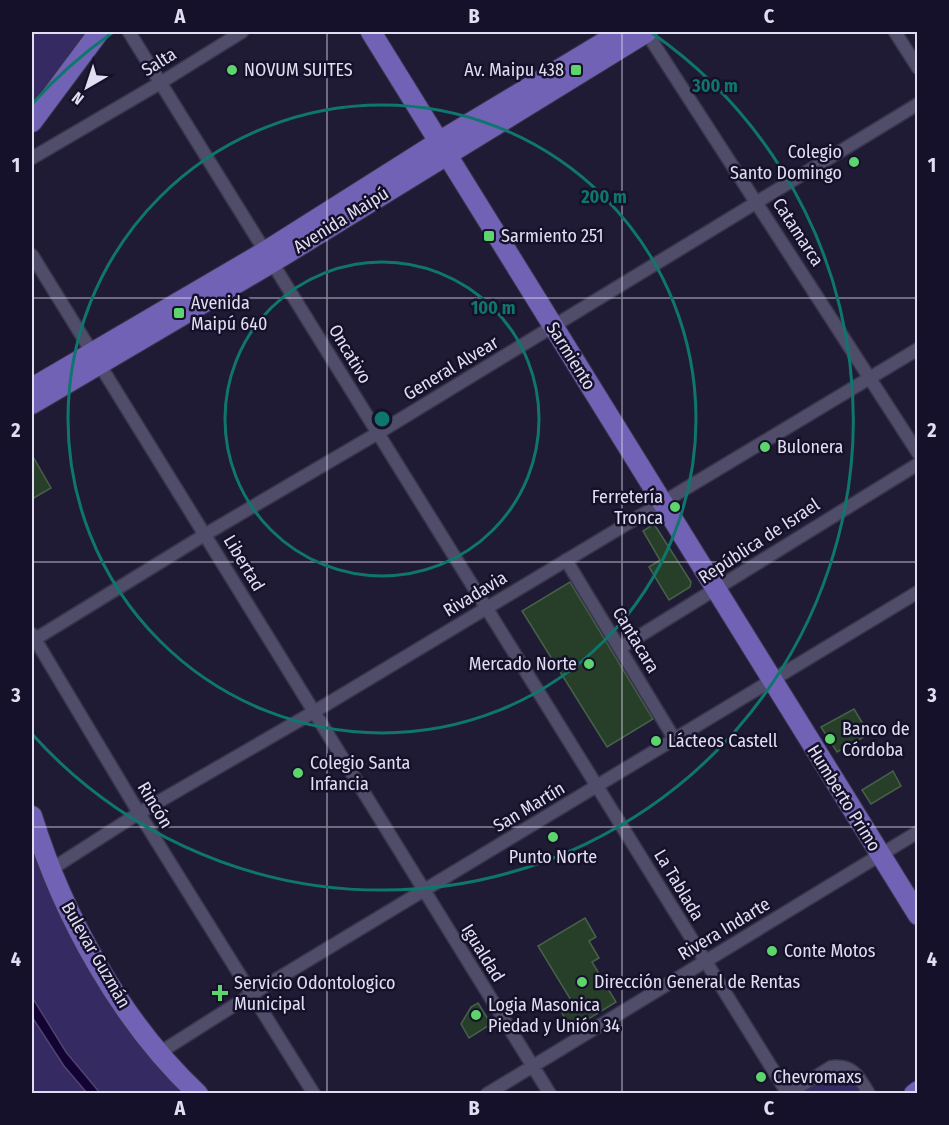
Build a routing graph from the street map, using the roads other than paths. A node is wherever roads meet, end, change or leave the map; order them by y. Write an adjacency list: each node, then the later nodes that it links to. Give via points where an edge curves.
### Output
1 (99, 32): 11 (main road)
2 (129, 32): 9 (street, Oncativo)
3 (242, 32): 9 (street, Salta)
4 (371, 32): 12 (main road, Sarmiento)
5 (621, 32): 12 (main road, Avenida Maipú)
6 (647, 32): 12 (main road, Avenida Maipú); 14 (street, Catamarca)
7 (895, 32): 8 (street)
8 (918, 68)
9 (160, 83): 13 (street, Salta); 16 (street, Oncativo)
10 (918, 104): 14 (street, General Alvear)
11 (32, 122)
12 (444, 147): 16 (main road, Avenida Maipú); 17 (main road, Sarmiento)
13 (32, 159)
14 (757, 202): 17 (street, General Alvear); 20 (street, Catamarca)
15 (32, 255): 19 (street, Libertad)
16 (269, 256): 19 (main road, Avenida Maipú); 23 (street, Oncativo)
17 (553, 327): 23 (street, General Alvear); 26 (main road, Sarmiento)
18 (918, 349): 20 (street, Rivadavia)
19 (97, 358): 21 (main road, Avenida Maipú); 22 (main road, Avenida Maipú); 27 (street, Libertad)
20 (869, 378): 24 (street, Catamarca); 26 (street, Rivadavia)
21 (32, 388)
22 (32, 404)
23 (378, 433): 27 (street, General Alvear); 31 (street, Oncativo)
24 (918, 453)
25 (918, 464): 29 (street, República de Israel)
26 (661, 503): 28 (street, Rivadavia); 29 (main road, Sarmiento)
27 (206, 534): 32 (street, General Alvear); 35 (street, Libertad)
28 (566, 560): 31 (street, Rivadavia); 33 (street, Cantacara)
29 (715, 591): 33 (street, República de Israel); 34 (main road, Sarmiento)
30 (918, 592): 34 (street, San Martín)
31 (487, 608): 35 (street, Rivadavia); 37 (street, Oncativo)
32 (33, 638): 38 (street, Rincón)
33 (620, 648): 36 (street, Cantacara)
34 (771, 681): 36 (street, San Martín); 41 (main road, Humberto Primo)
35 (312, 712): 38 (street, Rivadavia); 43 (street, Libertad)
36 (675, 740): 37 (street, San Martín)
37 (598, 786): 43 (street, San Martín); 45 (street, La Tablada)
38 (139, 813): 42 (street, Rivadavia); 46 (street, Rincón)
39 (32, 816): 42 (main road, Bulevar Guzmán)
40 (918, 832): 41 (street, Rivera Indarte)
41 (880, 855): 44 (main road, Humberto Primo); 45 (street, Rivera Indarte)
42 (50, 870): 47 (main road, Bulevar Guzmán, via 99,967)
43 (424, 892): 46 (street, San Martín); 48 (street, Igualdad)
44 (918, 915)
45 (704, 962): 48 (street, Rivera Indarte); 53 (street, La Tablada)
46 (252, 994): 47 (street, San Martín); 50 (street, Rincón)
47 (159, 1053): 49 (main road, Bulevar Guzmán)
48 (532, 1065): 51 (street, Rivera Indarte); 52 (street, Igualdad)
49 (198, 1094)
50 (314, 1094)
51 (487, 1094)
52 (550, 1094)
53 (788, 1094): 54 (street, via 831,1067 845,1067 857,1074)
54 (869, 1094)

